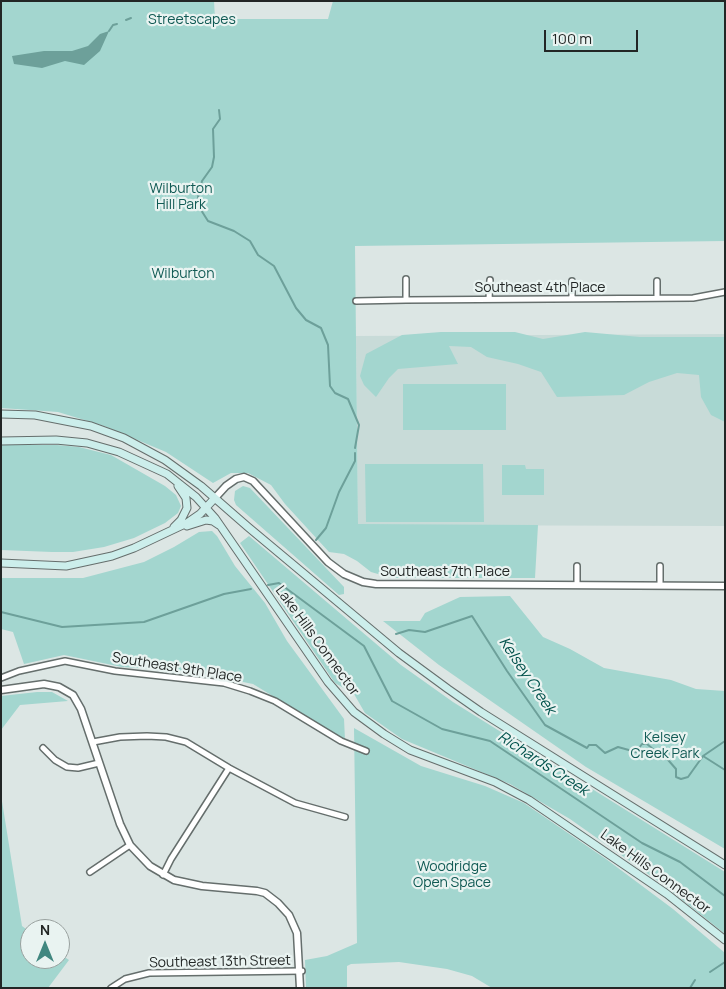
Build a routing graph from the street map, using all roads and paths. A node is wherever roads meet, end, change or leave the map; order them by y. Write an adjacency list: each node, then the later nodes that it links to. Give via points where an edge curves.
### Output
1 (406, 278): 9 (street)
2 (490, 280): 7 (street)
3 (572, 281): 8 (street)
4 (657, 281): 6 (street)
5 (725, 292): 6 (street, Southeast 4th Place, via 693,298)
6 (657, 298): 8 (street, Southeast 4th Place)
7 (489, 299): 8 (street, Southeast 4th Place); 9 (street, Southeast 4th Place)
8 (572, 299)
9 (406, 300): 10 (street, Southeast 4th Place)
10 (356, 302)
11 (1, 414): 14 (main road, Lake Hills Connector, via 55,418 111,432 165,460)
12 (1, 441): 13 (main road, Lake Hills Connector, via 73,441 104,447 139,460)
13 (174, 480): 15 (main road, Lake Hills Connector); 17 (main road, via 186,498 186,508 181,520)
14 (215, 498): 15 (main road); 21 (street, Southeast 7th Place, via 236,479 253,480 328,562 363,582); 33 (main road, Lake Hills Connector, via 361,622 448,689)
15 (206, 508): 16 (main road, Lake Hills Connector); 17 (main road)
16 (221, 526): 17 (main road, via 206,520); 36 (main road, Lake Hills Connector, via 328,682 354,712 410,750 495,782 529,800 667,894)
17 (170, 531): 18 (main road, via 112,556 66,566)
18 (1, 563)
19 (577, 566): 21 (street)
20 (660, 566): 22 (street)
21 (577, 585): 22 (street, Southeast 7th Place)
22 (660, 585): 23 (street, Southeast 7th Place)
23 (725, 586)
24 (1, 678): 28 (street, Southeast 9th Place, via 65,661 115,671 224,683 275,701 341,741)
25 (1, 690): 26 (street, via 44,684 66,690 77,700)
26 (94, 742): 29 (street); 30 (street, via 132,736 166,737 186,742)
27 (44, 748): 29 (street, via 67,767)
28 (366, 751)
29 (99, 763): 32 (street)
30 (229, 768): 31 (street, via 295,803); 35 (street)
31 (345, 817)
32 (130, 845): 34 (street); 35 (street, via 139,857)
33 (725, 865)
34 (90, 872)
35 (163, 875): 37 (street, via 186,884 257,891 278,902 290,915 297,933)
36 (725, 940)
37 (301, 971): 38 (street, Southeast 13th Street, via 149,973 125,979); 39 (street)
38 (111, 988)
39 (300, 988)

